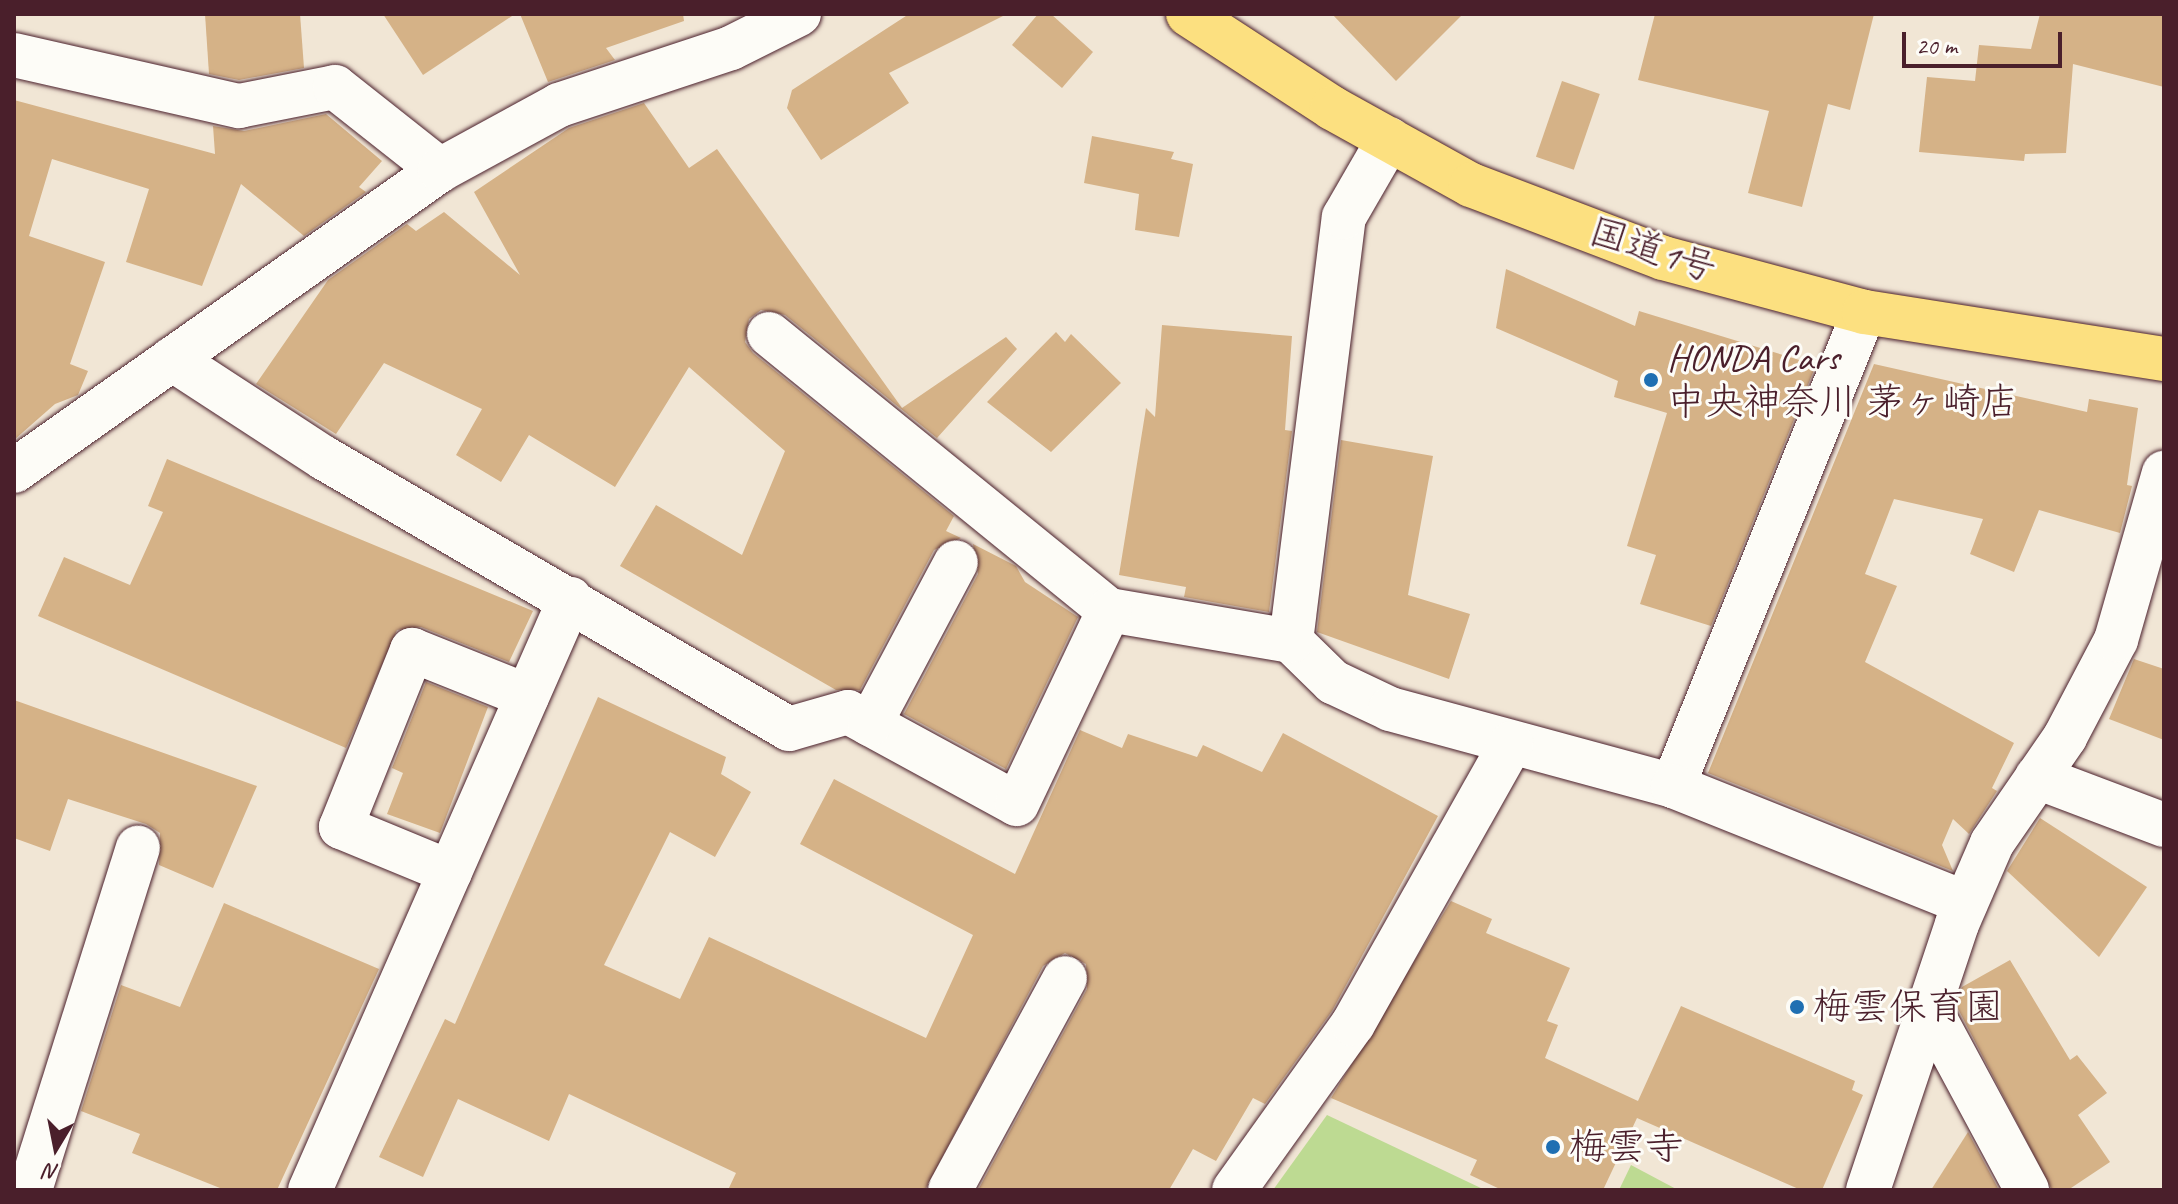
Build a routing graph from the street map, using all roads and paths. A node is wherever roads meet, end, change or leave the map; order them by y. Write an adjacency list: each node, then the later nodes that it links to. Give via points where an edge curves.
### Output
1 (799, 14): 5 (street, via 731,48 559,105)
2 (1188, 14): 4 (highway, 国道1号)
3 (14, 55): 5 (street, via 239,106 335,87)
4 (1389, 139): 6 (highway, 国道1号, via 1471,185 1663,258); 15 (street, via 1344,217)
5 (440, 170): 8 (street)
6 (1864, 312): 9 (highway, 国道1号); 20 (street)
7 (769, 334): 14 (street)
8 (172, 359): 10 (street); 13 (street, via 324,458)
9 (2164, 359)
10 (14, 471)
11 (2164, 473): 19 (street, via 2116,640)
12 (956, 562): 17 (street)
13 (570, 599): 16 (street); 17 (street, via 789,729 848,712)
14 (1109, 610): 15 (street); 17 (street, via 1017,804)
15 (1291, 641): 18 (street, via 1333,682 1390,709)
16 (527, 696): 23 (street); 23 (street, via 412,650 341,827)
17 (870, 724)
18 (1511, 744): 20 (street); 31 (street, via 1353,1024)
19 (2037, 777): 21 (street); 24 (street, via 1992,843)
20 (1673, 786): 24 (street)
21 (2164, 825)
22 (138, 848): 28 (street)
23 (450, 872): 29 (street)
24 (1966, 903): 26 (street)
25 (1065, 978): 30 (street)
26 (1928, 1006): 27 (street); 32 (street)
27 (1869, 1181)
28 (30, 1190)
29 (310, 1190)
30 (950, 1190)
31 (1234, 1190)
32 (2027, 1190)

